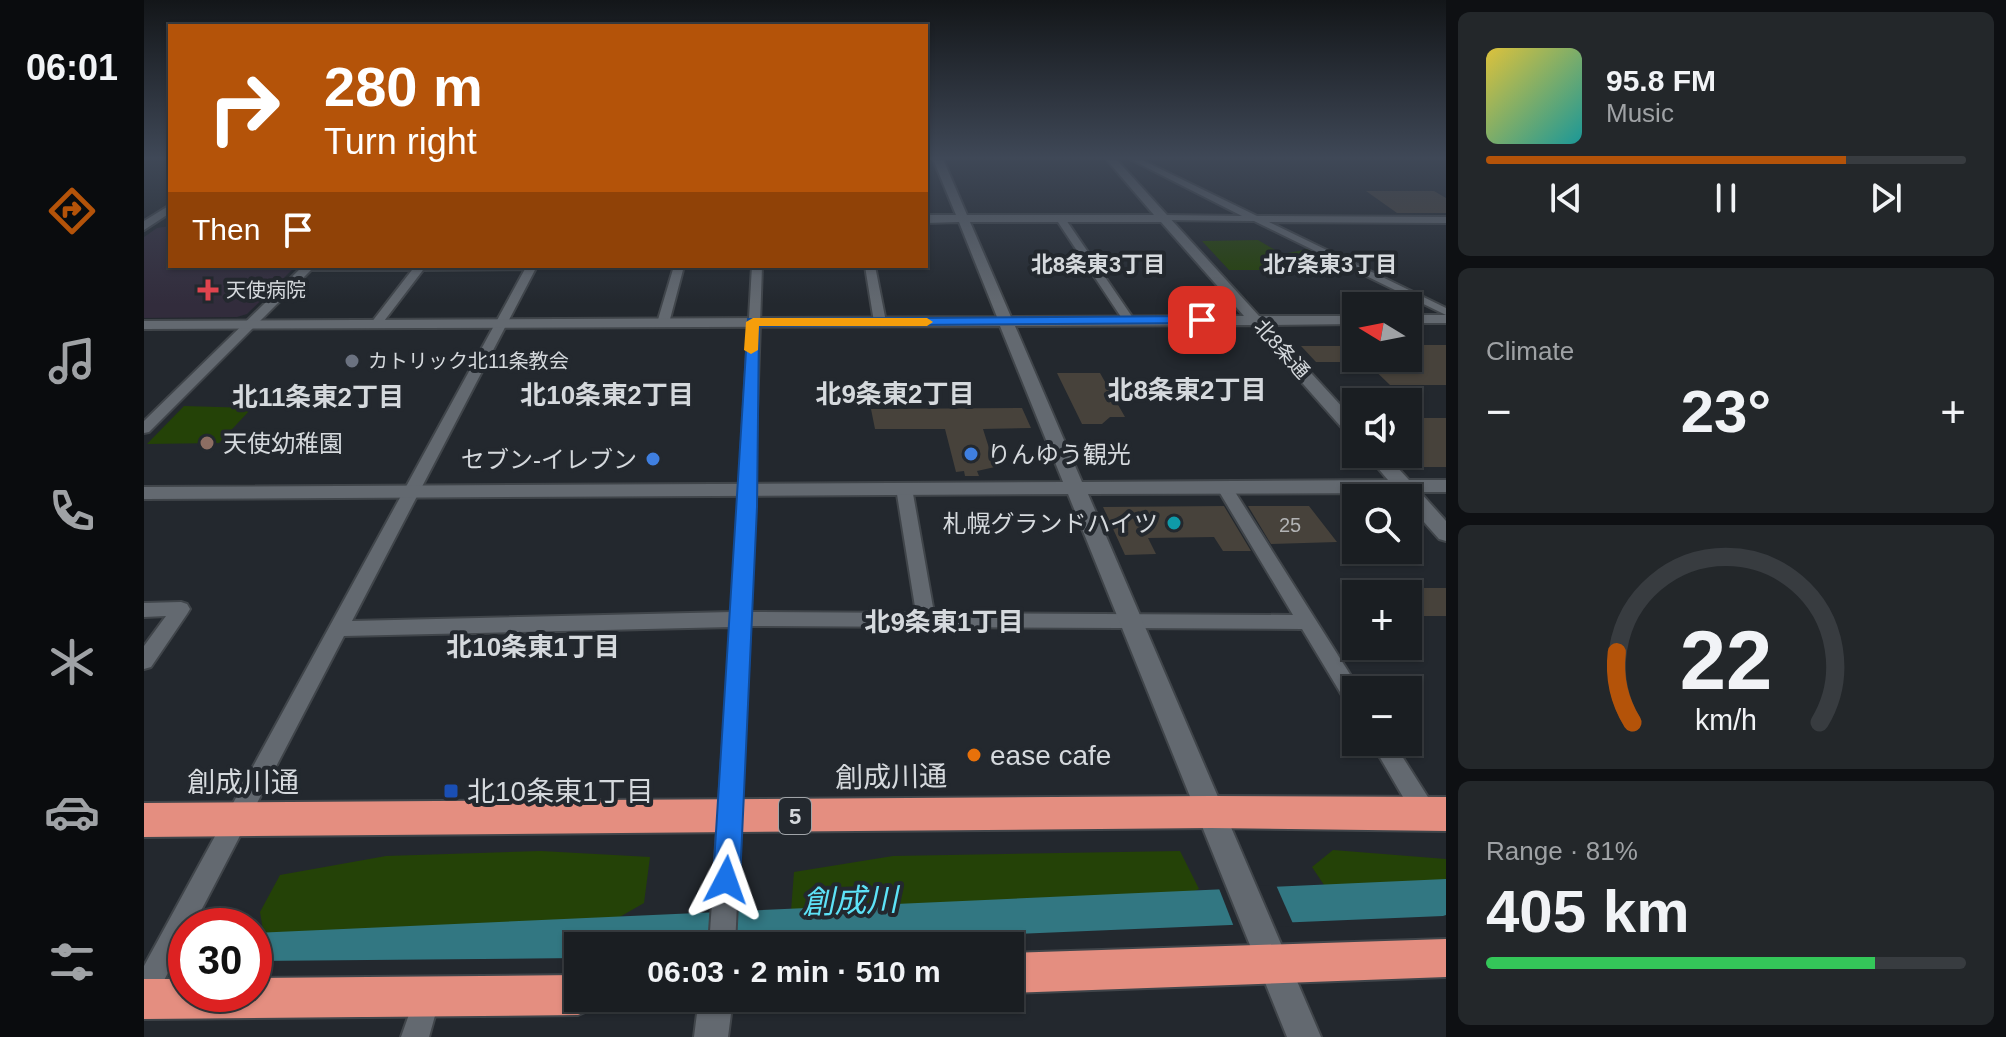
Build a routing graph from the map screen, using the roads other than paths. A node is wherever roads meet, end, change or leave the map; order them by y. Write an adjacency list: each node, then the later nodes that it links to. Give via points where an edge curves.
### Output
1 (958, 207): 7 (street)
2 (1155, 207): 5 (street, 北8条通)
3 (1234, 207): 9 (street)
4 (168, 209): 12 (street)
5 (1165, 218): 8 (street); 9 (street); 25 (street, 北8条通)
6 (928, 219): 7 (street)
7 (963, 219): 8 (street); 23 (street)
8 (1061, 219): 24 (street)
9 (1258, 219): 10 (street); 19 (street)
10 (1446, 220)
11 (168, 221): 12 (street)
12 (146, 223)
13 (307, 268): 31 (street)
14 (418, 268): 28 (street)
15 (531, 268): 29 (street)
16 (678, 268): 30 (street)
17 (757, 268): 26 (street)
18 (870, 268): 27 (street)
19 (1446, 312)
20 (1422, 319): 21 (street)
21 (1446, 319)
22 (1342, 320): 25 (street)
23 (1006, 321): 24 (street); 27 (street); 42 (street)
24 (1129, 321): 25 (street)
25 (1256, 321): 33 (street, 北8条通)
26 (753, 322): 27 (street); 30 (street); 43 (street)
27 (880, 322)
28 (377, 323): 29 (street); 31 (street)
29 (501, 323): 30 (street); 44 (street)
30 (663, 323)
31 (250, 324): 32 (street); 34 (street)
32 (144, 325)
33 (1342, 417)
34 (144, 429)
35 (1387, 468): 36 (street)
36 (1401, 484)
37 (1422, 486): 38 (street)
38 (1446, 486)
39 (1342, 487): 41 (street)
40 (904, 488): 42 (street); 43 (street); 50 (street)
41 (1225, 488): 42 (street); 52 (street)
42 (1076, 489): 51 (street)
43 (746, 490): 44 (street); 49 (street)
44 (412, 492): 45 (street); 53 (street)
45 (144, 493)
46 (1422, 507): 47 (street)
47 (1446, 534)
48 (144, 610): 54 (street, via 181,609)
49 (740, 621): 50 (street); 53 (street); 59 (street)
50 (926, 621): 51 (street)
51 (1130, 621): 52 (street); 57 (street)
52 (1307, 622): 55 (street)
53 (337, 629): 61 (street)
54 (144, 661)
55 (1342, 678)
56 (1392, 756): 58 (street)
57 (1211, 812): 58 (highway, 創成川通 / 5); 59 (highway, 創成川通 / 5); 64 (street)
58 (1436, 814)
59 (730, 815): 61 (highway, 創成川通 / 5); 62 (street)
60 (144, 820): 61 (highway, 創成川通 / 5)
61 (236, 820): 66 (street)
62 (723, 932)
63 (1446, 958): 64 (highway)
64 (1275, 964): 65 (highway); 73 (street)
65 (1024, 973)
66 (151, 983): 67 (street); 69 (highway)
67 (144, 992)
68 (564, 995): 69 (highway)
69 (427, 996): 71 (street)
70 (714, 1012): 72 (street)
71 (415, 1037)
72 (711, 1037)
73 (1304, 1037)

